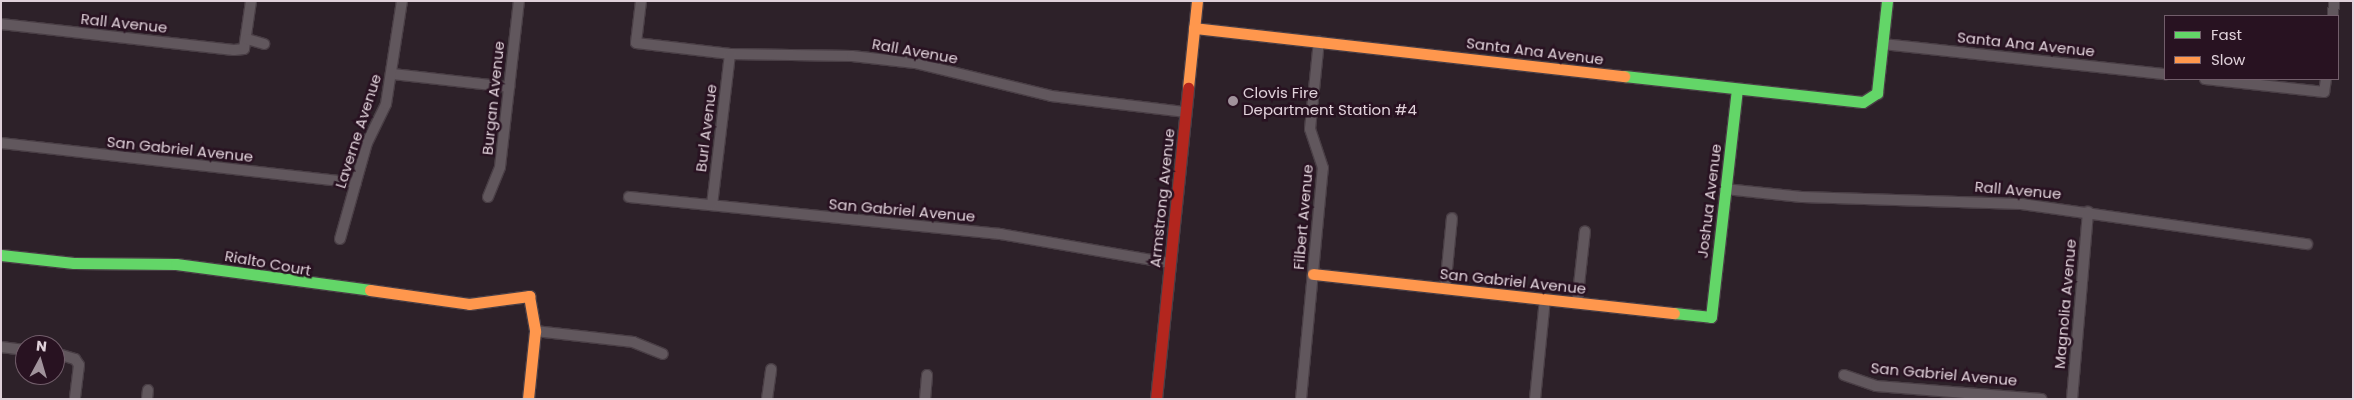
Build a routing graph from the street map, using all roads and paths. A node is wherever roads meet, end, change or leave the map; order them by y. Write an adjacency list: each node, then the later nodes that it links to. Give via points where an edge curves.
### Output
1 (251, 1): 12 (street)
2 (402, 1): 16 (street, Laverne Avenue)
3 (519, 1): 20 (street, Burgan Avenue)
4 (641, 1): 15 (street, Rall Avenue, via 636,43)
5 (1197, 1): 10 (street, Armstrong Avenue)
6 (1887, 1): 14 (street)
7 (2334, 1): 8 (street)
8 (2333, 15)
9 (1, 24): 12 (street, Rall Avenue)
10 (1194, 28): 11 (street, Santa Ana Avenue); 22 (street, Armstrong Avenue)
11 (1319, 41): 21 (street, Santa Ana Avenue); 36 (street, Filbert Avenue, via 1310,119 1323,168)
12 (245, 44): 13 (street, Rall Avenue)
13 (264, 44)
14 (1883, 44): 17 (street, Santa Ana Avenue); 21 (street, Santa Ana Avenue, via 1873,100)
15 (730, 54): 22 (street, Rall Avenue, via 852,56 915,63 1051,96); 28 (street, Burl Avenue)
16 (393, 74): 20 (street); 24 (street, Laverne Avenue)
17 (2164, 74)
18 (2214, 80): 19 (street, via 2324,92)
19 (2326, 80)
20 (509, 87): 26 (street, Burgan Avenue, via 500,167)
21 (1737, 90): 25 (street, Joshua Avenue)
22 (1186, 112): 35 (street, Armstrong Avenue)
23 (1, 143): 24 (street, San Gabriel Avenue)
24 (356, 184): 32 (street, Laverne Avenue)
25 (1725, 189): 29 (street, Rall Avenue); 40 (street, Joshua Avenue)
26 (488, 196)
27 (629, 197): 28 (street, San Gabriel Avenue)
28 (712, 206): 35 (street, San Gabriel Avenue, via 1000,234)
29 (2088, 212): 33 (street, Rall Avenue); 57 (street, Magnolia Avenue)
30 (1452, 218): 37 (street)
31 (1585, 231): 39 (street)
32 (340, 239)
33 (2306, 244)
34 (1, 255): 41 (street, Rialto Court, via 74,263 176,264 469,304 529,296)
35 (1170, 263): 53 (street, Armstrong Avenue)
36 (1313, 274): 37 (street, San Gabriel Avenue); 54 (street, Filbert Avenue)
37 (1445, 289): 38 (street, San Gabriel Avenue)
38 (1545, 299): 39 (street, San Gabriel Avenue); 55 (street)
39 (1577, 303): 40 (street, San Gabriel Avenue)
40 (1711, 317)
41 (535, 331): 44 (street, via 633,342); 50 (street)
42 (1, 347): 43 (street)
43 (15, 349)
44 (664, 354)
45 (65, 356): 49 (street, via 75,359 78,365)
46 (771, 369): 51 (street)
47 (1844, 375): 56 (street, San Gabriel Avenue, via 1876,386)
48 (927, 376): 52 (street)
49 (75, 399)
50 (528, 399)
51 (767, 399)
52 (925, 399)
53 (1156, 399)
54 (1301, 399)
55 (1535, 399)
56 (2042, 399)
57 (2072, 399)

